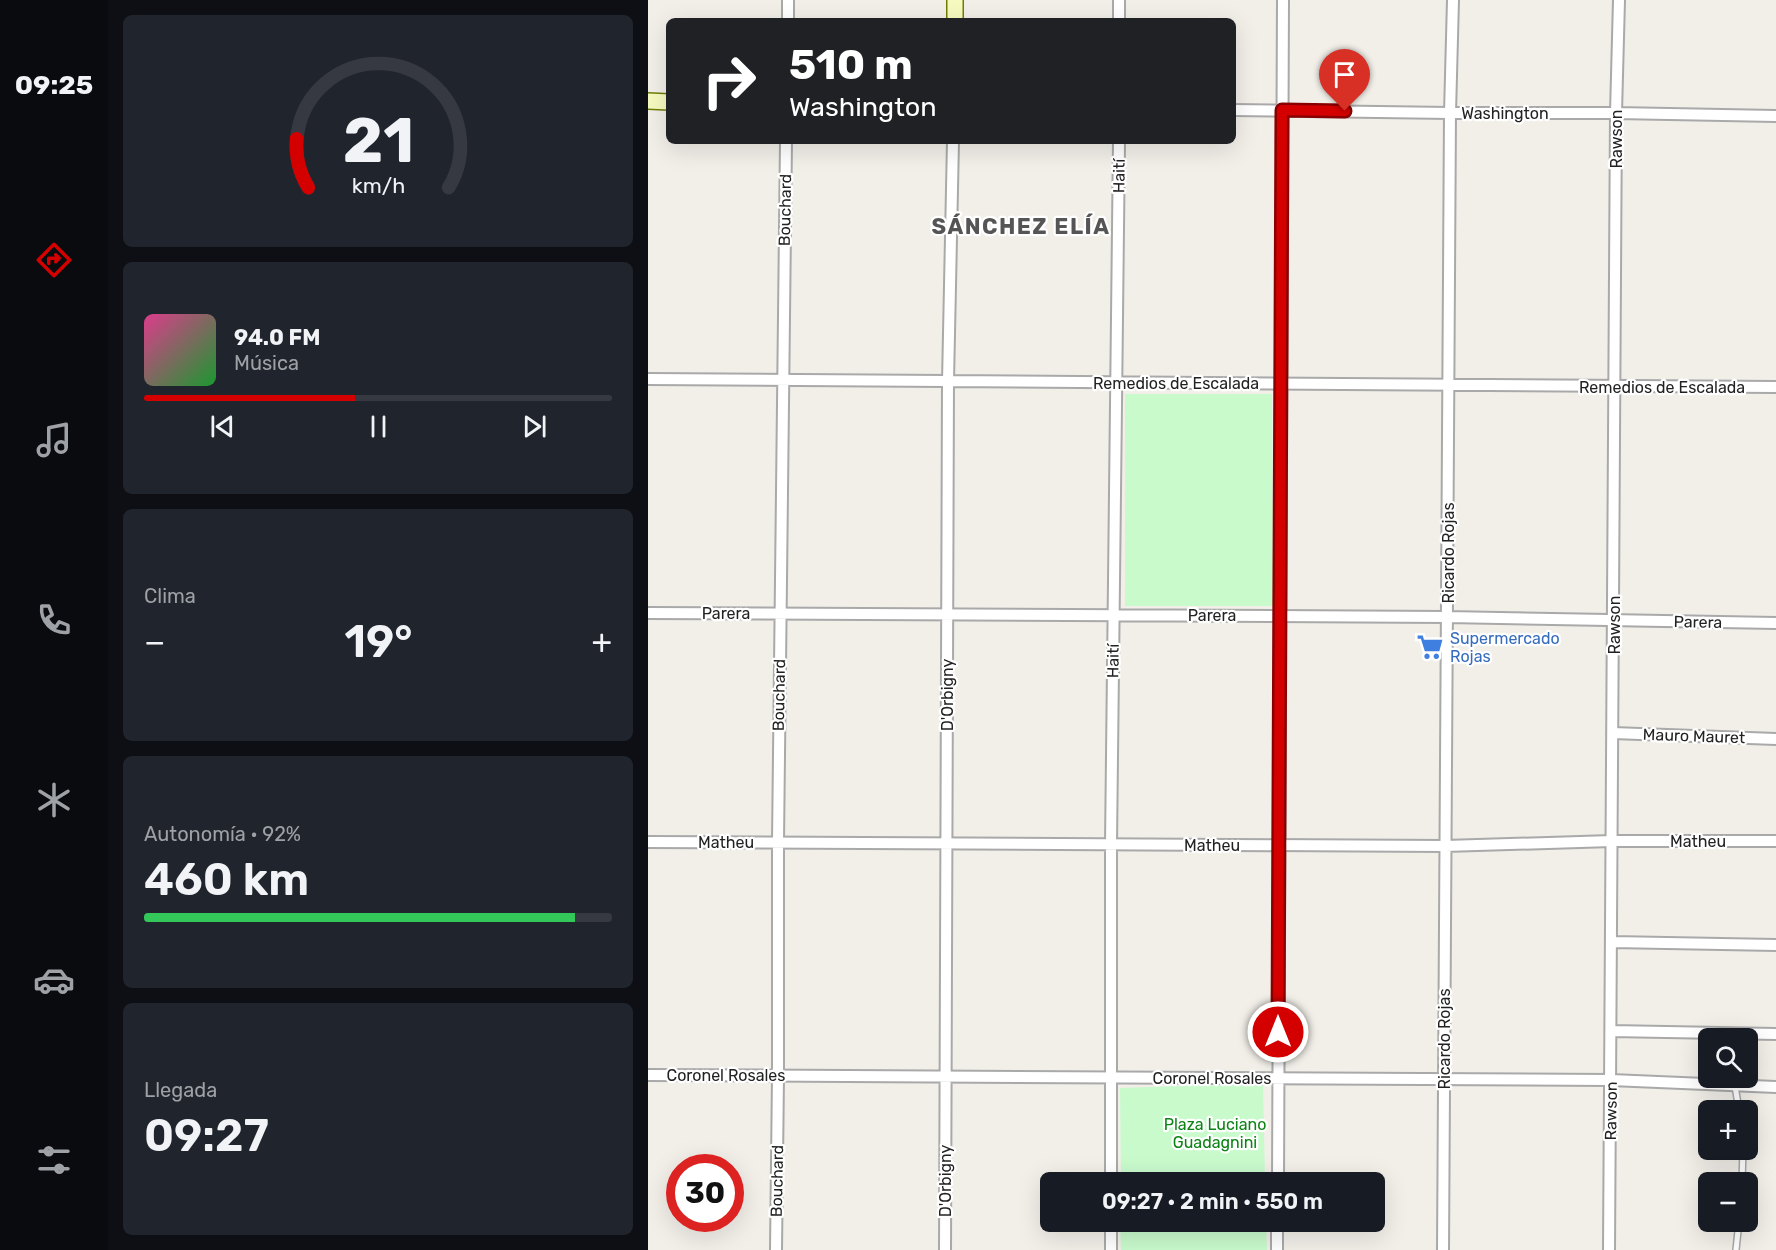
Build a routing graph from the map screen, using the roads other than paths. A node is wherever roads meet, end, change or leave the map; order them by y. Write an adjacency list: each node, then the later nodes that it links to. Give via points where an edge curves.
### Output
1 (788, 0): 7 (street)
2 (955, 0): 8 (main road)
3 (1119, 0): 9 (street)
4 (1283, 0): 13 (street)
5 (1453, 0): 15 (street, Ricardo Rojas)
6 (1619, 0): 14 (street, Rawson)
7 (788, 18)
8 (955, 18)
9 (1119, 18)
10 (648, 101): 11 (main road)
11 (666, 102)
12 (1236, 110): 13 (street, Washington)
13 (1282, 110): 15 (street, Washington); 24 (street)
14 (1616, 112): 15 (street, Washington); 16 (street, Washington); 26 (street, Rawson)
15 (1450, 113): 25 (street, Ricardo Rojas)
16 (1776, 116)
17 (786, 144): 21 (street, Bouchard)
18 (953, 144): 22 (street, D'Orbigny)
19 (1119, 144): 23 (street, Haití)
20 (648, 379): 21 (street, Remedios de Escalada)
21 (783, 381): 22 (street, Remedios de Escalada); 29 (street, Bouchard)
22 (948, 382): 23 (street, Remedios de Escalada); 30 (street, D'Orbigny)
23 (1116, 383): 24 (street, Remedios de Escalada); 31 (street, Haití)
24 (1281, 384): 25 (street, Remedios de Escalada); 32 (street)
25 (1448, 385): 26 (street, Remedios de Escalada); 33 (street, Ricardo Rojas)
26 (1615, 386): 27 (street, Remedios de Escalada); 34 (street, Rawson)
27 (1776, 387)
28 (648, 613): 29 (street, Parera)
29 (780, 613): 30 (street, Parera); 41 (street, Bouchard)
30 (947, 614): 31 (street, Parera); 42 (street, D'Orbigny)
31 (1113, 615): 32 (street, Parera); 43 (street, Haití)
32 (1280, 616): 33 (street, Parera); 44 (street)
33 (1447, 617): 34 (street, Parera); 45 (street, Ricardo Rojas)
34 (1614, 620): 35 (street, Parera); 36 (street, Rawson)
35 (1776, 623)
36 (1613, 733): 37 (street, Mauro Mauret); 38 (street, Rawson)
37 (1776, 739)
38 (1612, 841): 39 (street, Matheu); 45 (street, Matheu); 46 (street, Rawson)
39 (1776, 841)
40 (648, 842): 41 (street, Matheu)
41 (778, 842): 42 (street, Matheu); 51 (street, Bouchard)
42 (946, 843): 43 (street, Matheu); 52 (street, D'Orbigny)
43 (1111, 845): 44 (street, Matheu); 53 (street, Haití)
44 (1279, 845): 45 (street, Matheu); 54 (street)
45 (1445, 846): 55 (street, Ricardo Rojas)
46 (1612, 942): 47 (street); 48 (street, Rawson)
47 (1776, 945)
48 (1611, 1031): 49 (street); 56 (street, Rawson)
49 (1776, 1034)
50 (648, 1075): 51 (street, Coronel Rosales)
51 (778, 1076): 52 (street, Coronel Rosales); 65 (street, Bouchard)
52 (946, 1077): 53 (street, Coronel Rosales); 66 (street, D'Orbigny)
53 (1111, 1077): 54 (street, Coronel Rosales); 60 (street, Haití)
54 (1278, 1078): 55 (street, Coronel Rosales); 61 (street)
55 (1444, 1079): 56 (street, Coronel Rosales); 69 (street, Ricardo Rojas)
56 (1611, 1080): 57 (street, Coronel Rosales); 70 (street, Rawson)
57 (1698, 1084)
58 (1758, 1087): 59 (street, Coronel Rosales)
59 (1776, 1087)
60 (1111, 1172)
61 (1278, 1172)
62 (1111, 1232): 67 (street)
63 (1277, 1232): 68 (street)
64 (1738, 1232): 71 (lane)
65 (776, 1250)
66 (945, 1250)
67 (1111, 1250)
68 (1277, 1250)
69 (1443, 1250)
70 (1609, 1250)
71 (1736, 1250)

